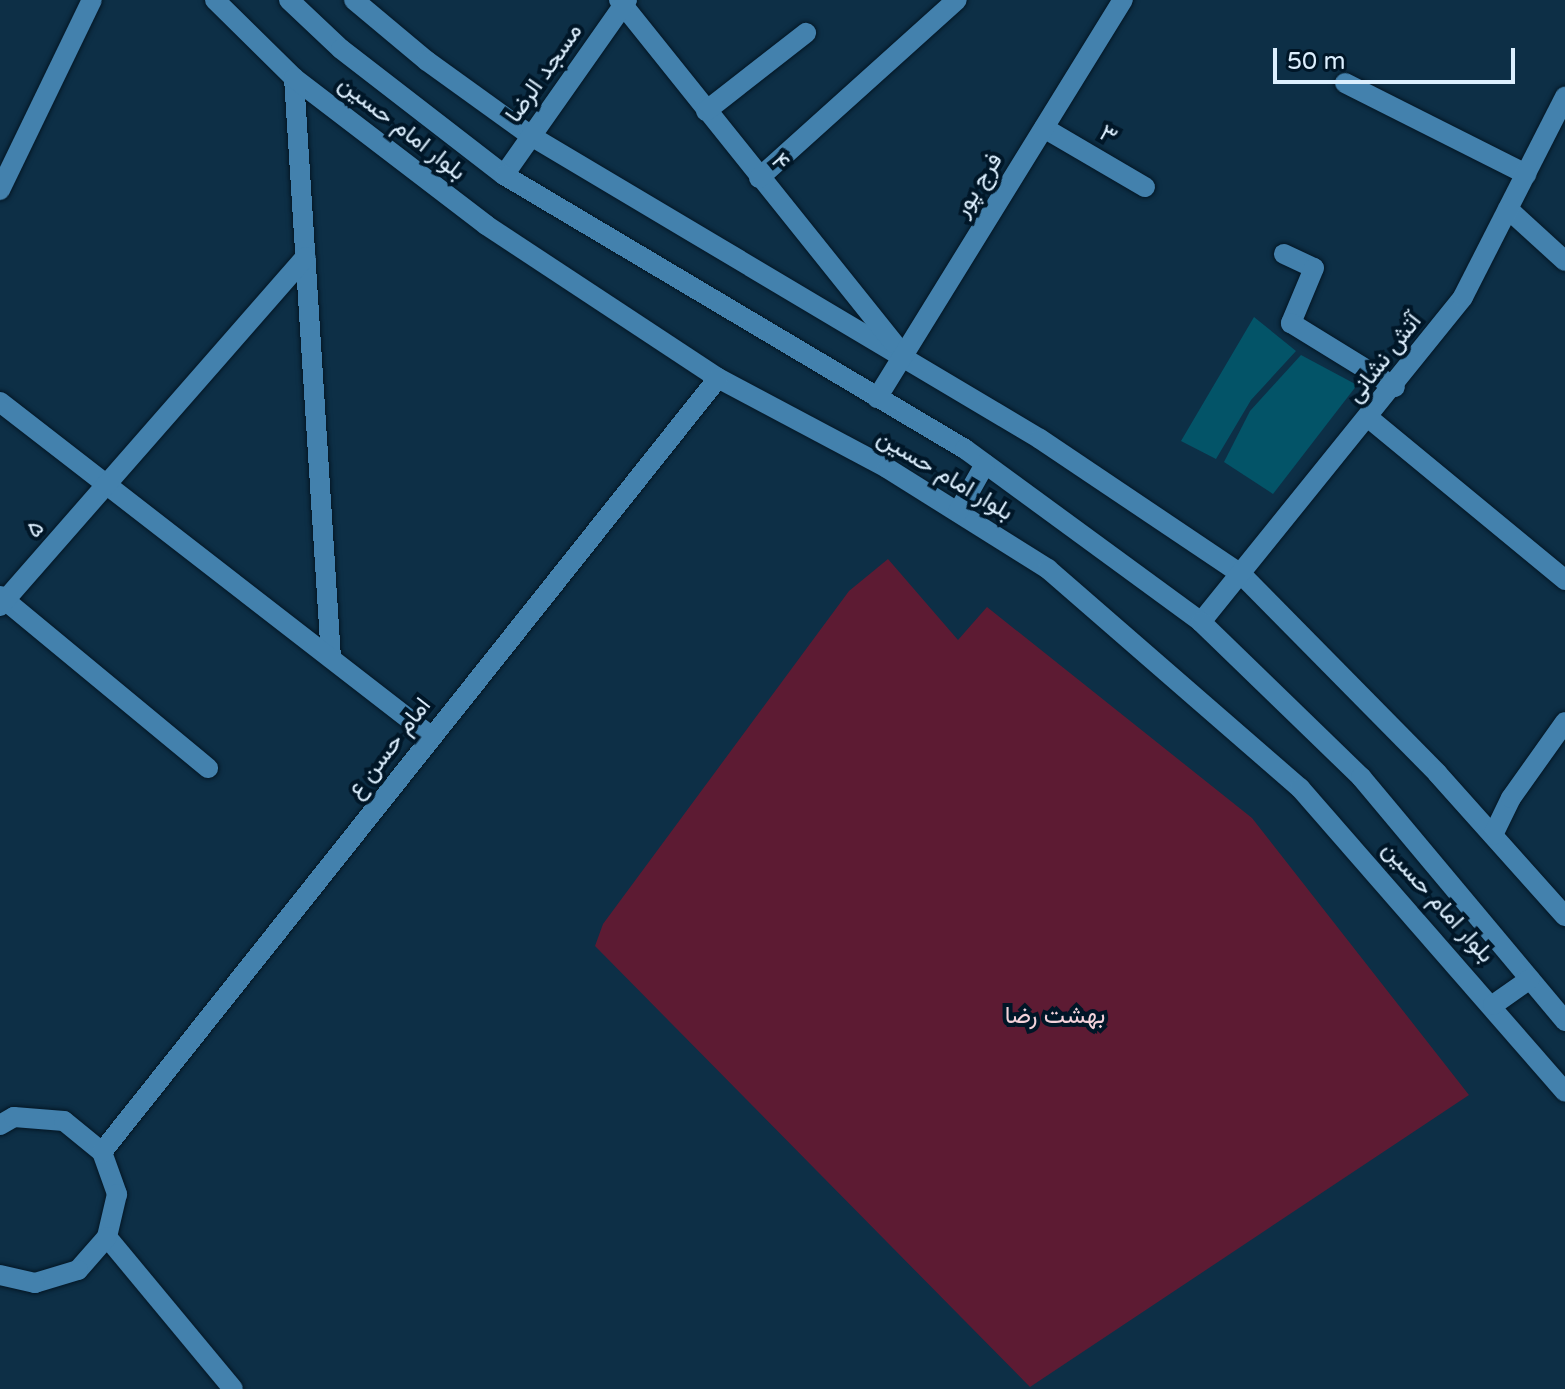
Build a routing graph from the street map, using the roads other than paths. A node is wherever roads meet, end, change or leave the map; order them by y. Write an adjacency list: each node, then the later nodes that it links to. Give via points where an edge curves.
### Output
1 (92, 0): 19 (street)
2 (215, 0): 9 (street, بلوار امام حسین)
3 (289, 0): 16 (street, بلوار امام حسین, via 341,49)
4 (354, 0): 14 (street)
5 (957, 0): 17 (street)
6 (1123, 0): 13 (street, فرج پور)
7 (623, 2): 12 (street, ۴); 14 (street, مسجد الرضا)
8 (806, 33): 12 (street)
9 (294, 78): 22 (street); 25 (street, بلوار امام حسین, via 486,225)
10 (1345, 83): 15 (street)
11 (1565, 97): 15 (street, آتش نشانی)
12 (706, 111): 17 (street, ۴)
13 (1044, 128): 18 (street, ۳); 24 (street, فرج پور)
14 (531, 136): 16 (street, مسجد الرضا); 24 (street)
15 (1526, 174): 20 (street, آتش نشانی)
16 (504, 175): 27 (street, بلوار امام حسین)
17 (759, 178): 24 (street, ۴)
18 (1145, 187)
19 (0, 190)
20 (1508, 209): 23 (street); 26 (street, آتش نشانی, via 1463,297)
21 (1284, 254): 26 (street, via 1314,268 1291,323)
22 (306, 257): 31 (street, ۵); 37 (street)
23 (1565, 261)
24 (904, 355): 27 (street, فرج پور); 33 (street)
25 (718, 378): 32 (street, بلوار امام حسین); 39 (street, امام حسن ع)
26 (1395, 387): 29 (street, آتش نشانی)
27 (877, 398): 30 (street, بلوار امام حسین)
28 (0, 402): 31 (street)
29 (1370, 419): 33 (street, آتش نشانی); 34 (street)
30 (985, 464): 32 (street); 36 (street, بلوار امام حسین)
31 (109, 486): 35 (street, ۵); 37 (street)
32 (958, 512): 44 (street, بلوار امام حسین, via 1048,569 1300,788)
33 (1241, 574): 36 (street, آتش نشانی); 41 (street)
34 (1565, 580)
35 (2, 601): 40 (street)
36 (1201, 622): 43 (street, بلوار امام حسین, via 1361,777)
37 (331, 658): 39 (street)
38 (1565, 722): 41 (street, via 1511,798)
39 (432, 737): 48 (street, امام حسن ع)
40 (208, 768)
41 (1493, 835): 42 (street)
42 (1565, 916)
43 (1530, 979): 44 (street); 45 (street, بلوار امام حسین)
44 (1493, 1005): 46 (street, بلوار امام حسین)
45 (1565, 1021)
46 (1565, 1092)
47 (0, 1125): 48 (street, via 14,1117 64,1121)
48 (102, 1152): 49 (street, via 117,1194)
49 (107, 1237): 50 (street, via 78,1270 35,1283); 51 (street)
50 (0, 1275)
51 (233, 1389)

